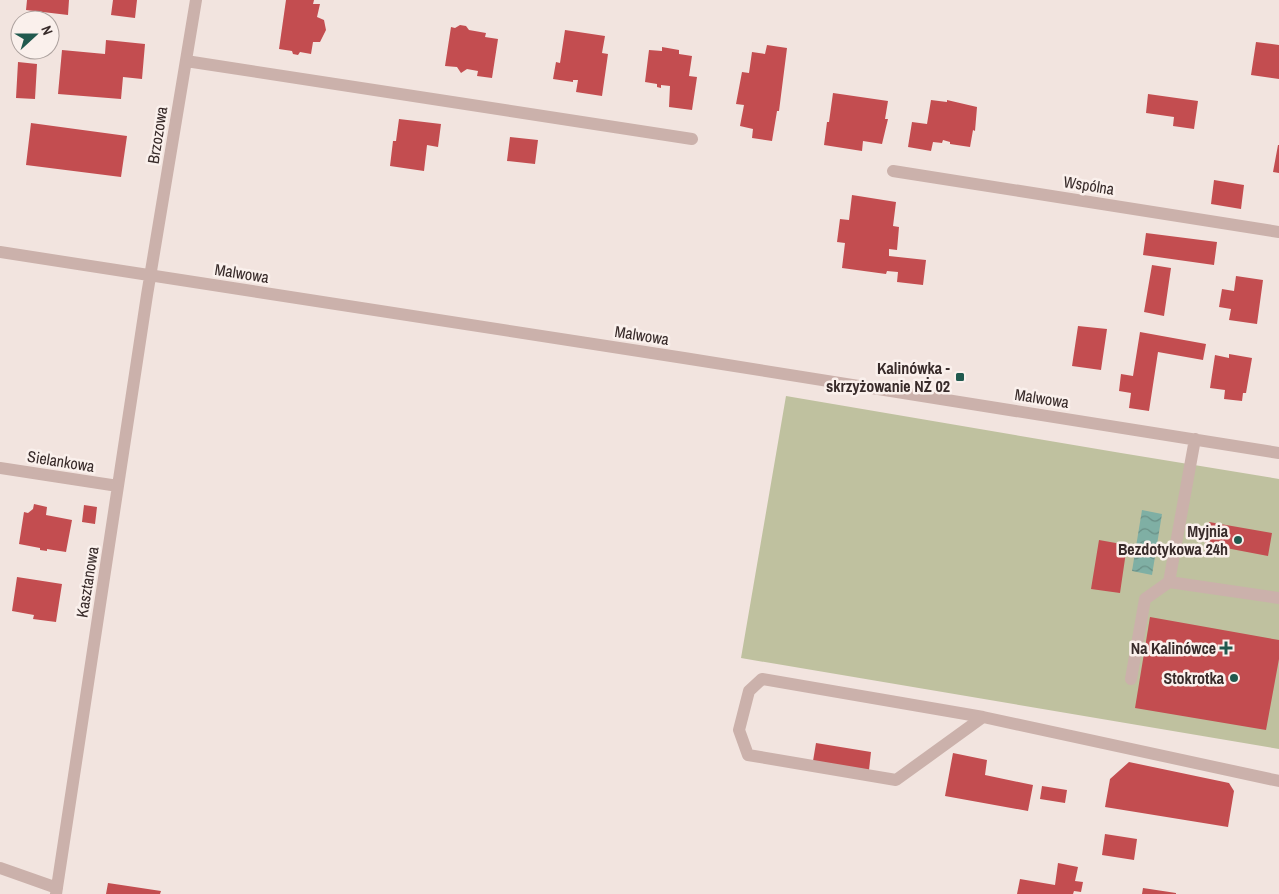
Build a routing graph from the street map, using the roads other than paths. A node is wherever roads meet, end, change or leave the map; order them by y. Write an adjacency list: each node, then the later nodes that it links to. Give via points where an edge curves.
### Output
1 (196, 0): 2 (street, Brzozowa)
2 (186, 61): 3 (street); 7 (street, Brzozowa)
3 (692, 138)
4 (893, 171): 5 (street, Wspólna)
5 (1279, 232)
6 (0, 252): 7 (street, Malwowa)
7 (151, 276): 8 (street, Malwowa); 11 (street, Kasztanowa)
8 (1195, 439): 9 (street, Malwowa); 12 (street)
9 (1279, 453)
10 (0, 468): 11 (street, Sielankowa)
11 (118, 486): 18 (street, Kasztanowa)
12 (1169, 582): 13 (street); 14 (street, via 1145,599)
13 (1279, 598)
14 (1131, 679)
15 (983, 717): 15 (street, via 762,679 750,691 740,730 748,754 896,780); 16 (street)
16 (1279, 781)
17 (0, 868): 18 (street)
18 (56, 891)

